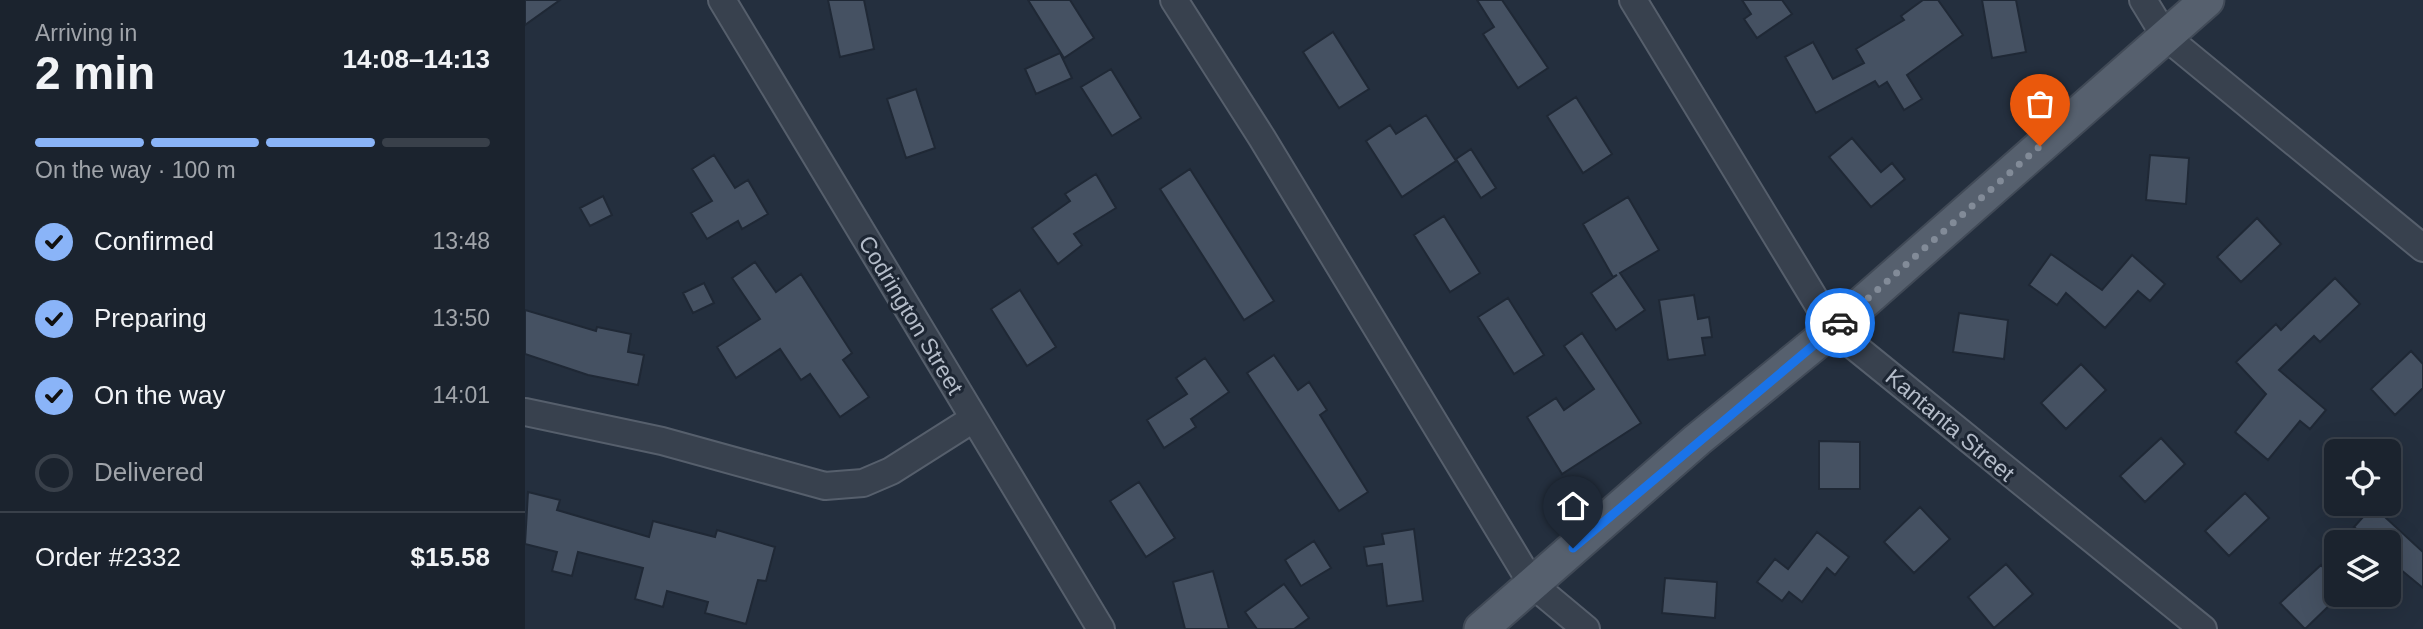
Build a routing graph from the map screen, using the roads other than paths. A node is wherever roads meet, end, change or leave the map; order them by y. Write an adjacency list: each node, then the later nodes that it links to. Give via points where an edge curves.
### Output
1 (722, 0): 10 (street, Codrington Street)
2 (1174, 0): 11 (street)
3 (1633, 0): 8 (street, Kantanta Street)
4 (2143, 0): 6 (street)
5 (2207, 0): 6 (main road)
6 (2165, 36): 7 (street); 8 (main road)
7 (2423, 247)
8 (1833, 328): 11 (main road); 15 (street, Kantanta Street)
9 (525, 412): 10 (street, via 662,441 825,486 863,483 891,471)
10 (974, 418): 12 (street, Codrington Street)
11 (1532, 583): 13 (main road); 14 (street)
12 (1101, 629)
13 (1481, 629)
14 (1586, 629)
15 (2203, 629)

